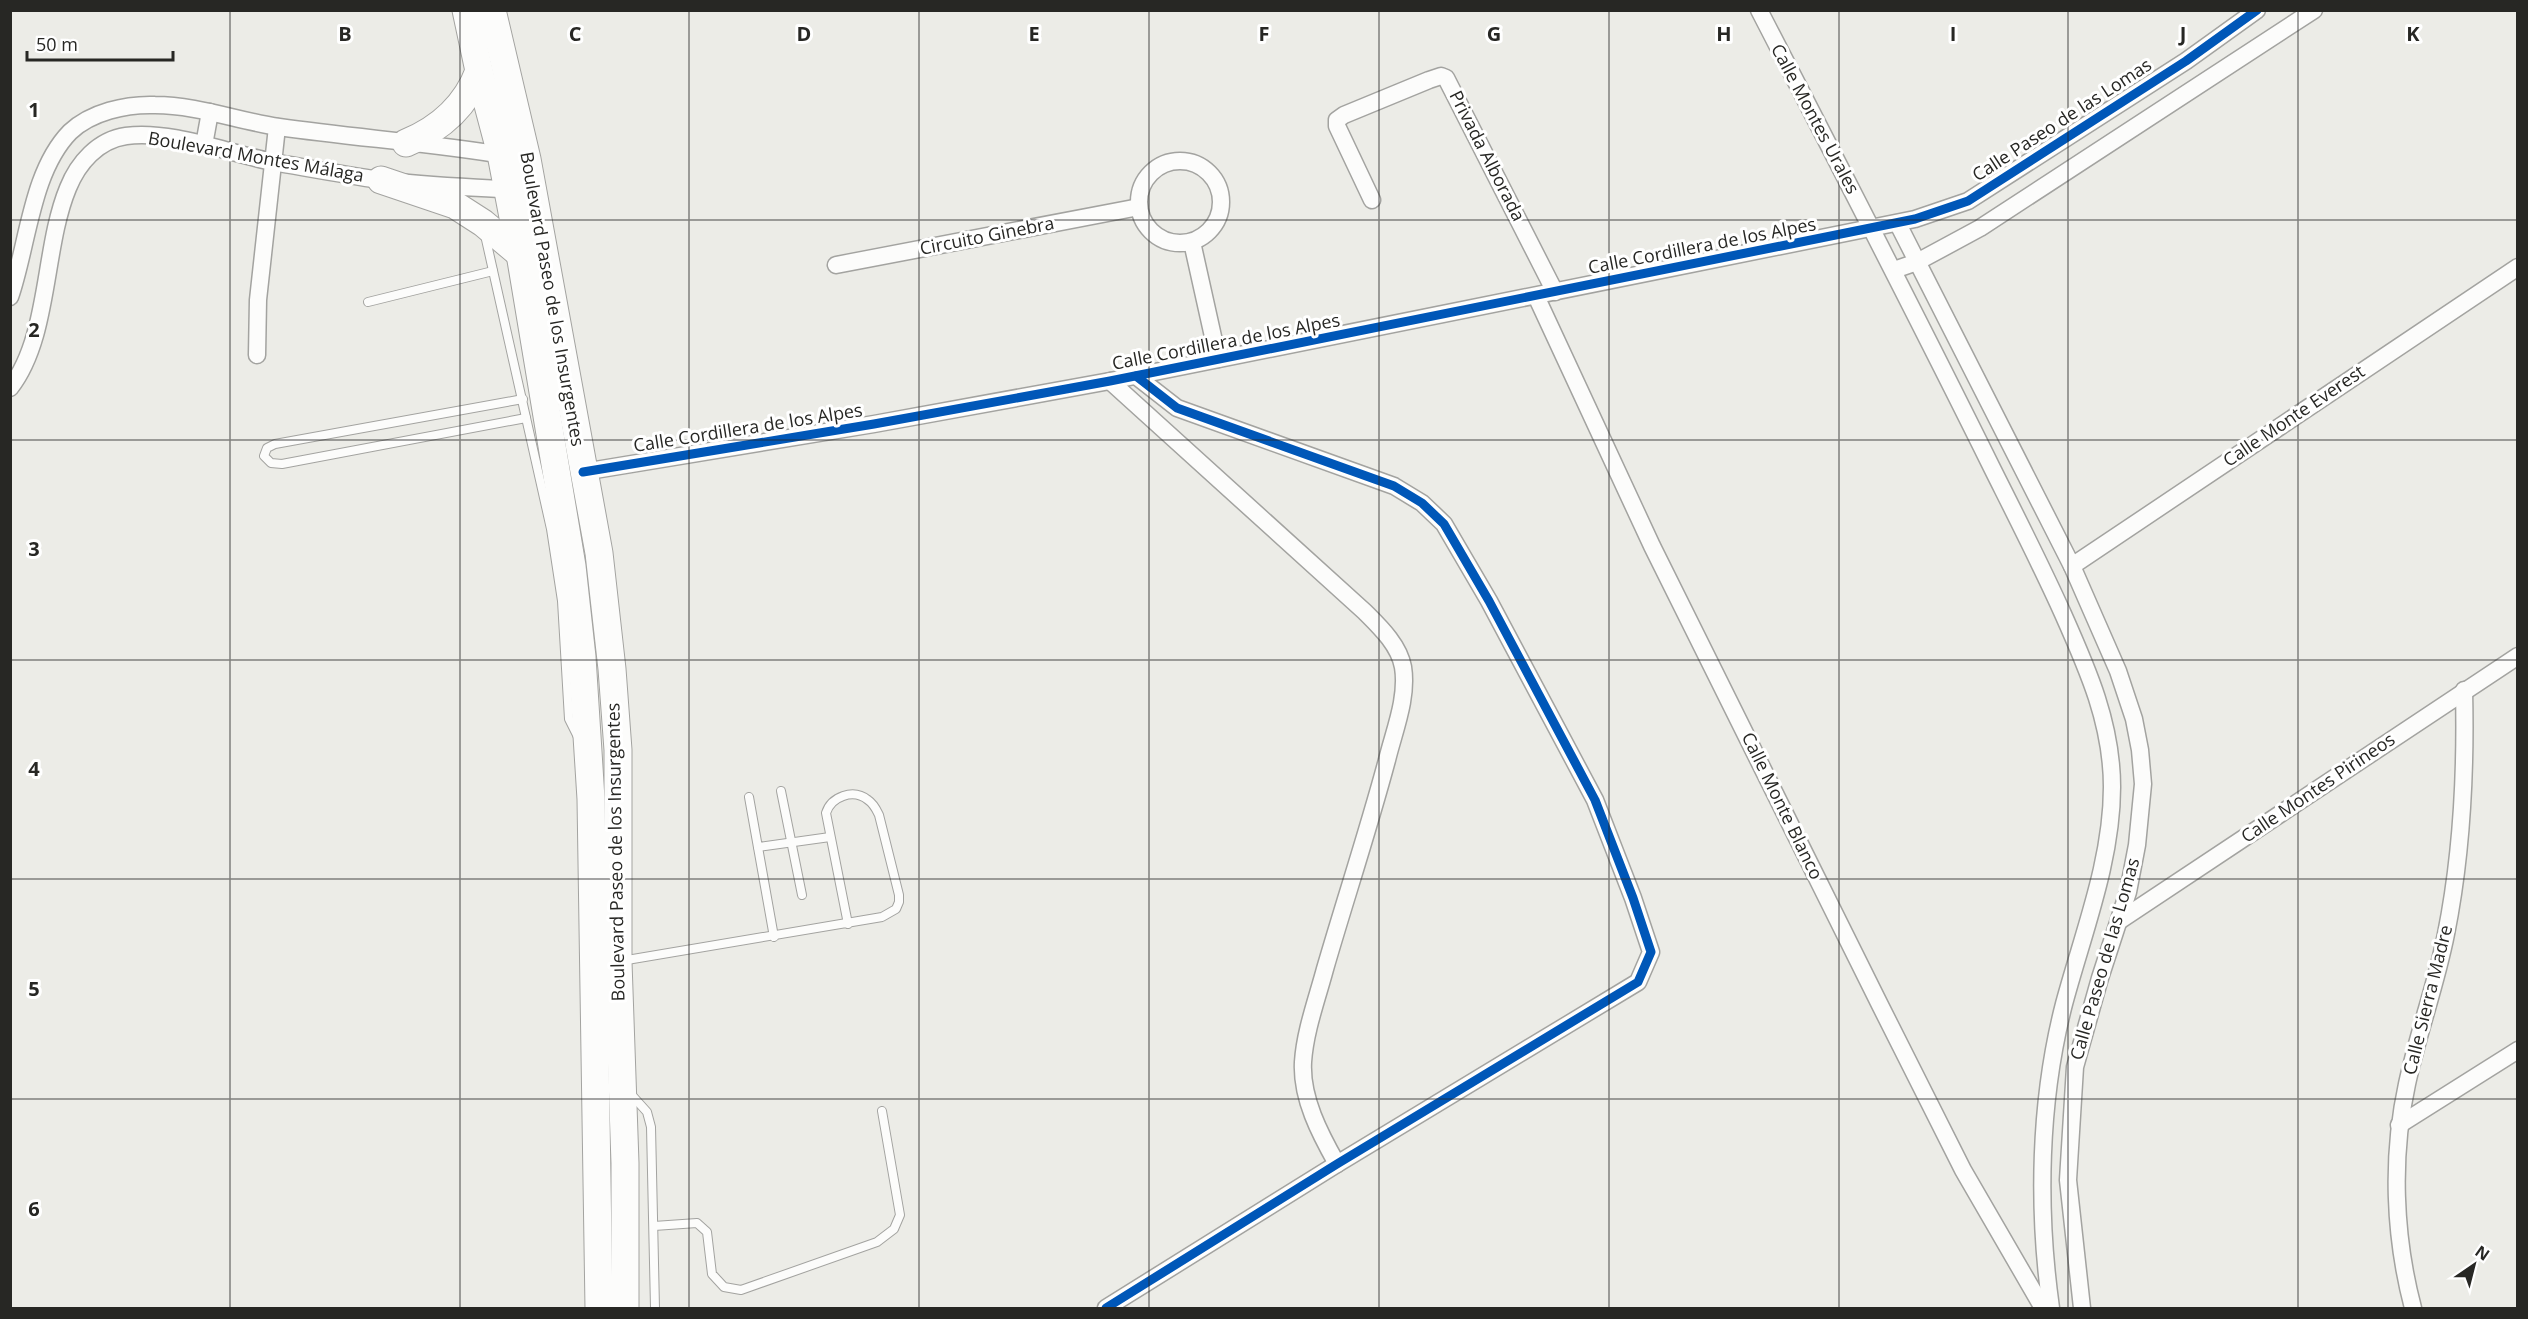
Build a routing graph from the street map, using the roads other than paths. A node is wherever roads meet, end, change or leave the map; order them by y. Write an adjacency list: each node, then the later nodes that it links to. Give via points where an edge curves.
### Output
1 (466, 10): 6 (main road, Boulevard Paseo de los Insurgentes)
2 (492, 10): 12 (main road, Boulevard Paseo de los Insurgentes)
3 (1759, 10): 20 (street, Calle Montes Urales)
4 (2257, 10): 19 (street, Calle Paseo de las Lomas, via 2186,61 1968,201)
5 (2314, 10): 23 (street, via 1980,228)
6 (478, 71): 9 (main road, via 467,96 451,115 433,130); 11 (main road, Boulevard Paseo de los Insurgentes)
7 (210, 112): 8 (street, Boulevard Montes Málaga); 10 (street); 28 (street, Boulevard Montes Málaga, via 154,105 119,108 71,131 47,165)
8 (277, 127): 9 (street, Boulevard Montes Málaga); 13 (street)
9 (406, 143): 11 (street, Boulevard Montes Málaga)
10 (204, 145): 13 (street, Boulevard Montes Málaga); 36 (street, Boulevard Montes Málaga, via 142,135 124,136 90,153 68,186 37,326 27,359)
11 (501, 154): 12 (street, Boulevard Montes Málaga); 15 (main road, Boulevard Paseo de los Insurgentes)
12 (527, 159): 15 (main road, Boulevard Paseo de los Insurgentes); 22 (main road, via 551,189 554,220)
13 (272, 161): 14 (street, Boulevard Montes Málaga); 32 (street, via 258,300)
14 (381, 180): 15 (street, Boulevard Montes Málaga); 18 (main road, via 444,200)
15 (520, 190): 22 (main road, Boulevard Paseo de los Insurgentes)
16 (1372, 200): 29 (street, Privada Alborada, via 1337,120 1429,80 1446,78)
17 (1139, 207): 21 (street, via 1154,234 1168,242); 21 (street, via 1143,183 1160,165 1184,160 1206,170 1220,190 1222,206 1212,229); 24 (street, Circuito Ginebra)
18 (483, 223): 22 (main road); 27 (lane)
19 (1898, 224): 20 (street, Calle Paseo de las Lomas); 23 (street, Calle Paseo de las Lomas)
20 (1872, 228): 26 (street, Calle Paseo de las Lomas); 29 (street, Calle Cordillera de los Alpes)
21 (1192, 242): 33 (street)
22 (533, 256): 39 (main road, Boulevard Paseo de los Insurgentes); 43 (main road, Boulevard Paseo de los Insurgentes, via 572,566)
23 (1917, 262): 26 (street); 40 (street, Calle Paseo de las Lomas)
24 (836, 265)
25 (2517, 267): 40 (street, Calle Monte Everest)
26 (1894, 270): 65 (street, Calle Paseo de las Lomas, via 2093,680 2112,759 2113,791 2101,871 2064,1005 2047,1108 2043,1223)
27 (493, 271): 31 (lane); 37 (lane)
28 (12, 287)
29 (1555, 292): 30 (street, Calle Cordillera de los Alpes)
30 (1536, 296): 33 (street, Calle Cordillera de los Alpes); 64 (street, Calle Monte Blanco, via 1652,546 1880,1005 1963,1170)
31 (368, 302)
32 (257, 355)
33 (1218, 359): 34 (street, Calle Cordillera de los Alpes)
34 (1136, 376): 35 (street, Calle Cordillera de los Alpes); 58 (street, via 1177,408 1394,486 1422,503 1444,524 1595,800 1651,952 1638,982)
35 (1110, 381): 39 (street, Calle Cordillera de los Alpes); 58 (street, via 1365,612 1392,642 1403,665 1400,707 1316,1001 1303,1063 1311,1109)
36 (10, 388)
37 (523, 399): 38 (lane); 38 (lane, via 276,444 267,448 264,456 271,463 282,464)
38 (526, 418): 43 (lane, via 551,529 562,601 569,719 576,736)
39 (583, 472): 53 (main road, Boulevard Paseo de los Insurgentes, via 598,553 618,750)
40 (2072, 566): 50 (street, Calle Paseo de las Lomas, via 2118,671 2140,750 2143,784 2137,845)
41 (2517, 656): 42 (street, Calle Montes Pirineos)
42 (2464, 690): 50 (street, Calle Montes Pirineos); 57 (street, Calle Sierra Madre, via 2464,765 2455,882 2436,978)
43 (589, 747): 60 (main road, Boulevard Paseo de los Insurgentes)
44 (781, 792): 47 (lane)
45 (749, 797): 48 (lane)
46 (830, 837): 47 (lane); 51 (lane); 51 (lane, via 826,813 834,799 862,796 868,800 879,815 899,895 900,902 890,914)
47 (791, 842): 48 (lane); 49 (lane)
48 (758, 847): 52 (lane)
49 (802, 895)
50 (2120, 921): 66 (street, Calle Paseo de las Lomas, via 2075,1067 2071,1100 2068,1180)
51 (848, 924): 52 (lane)
52 (774, 937): 53 (lane)
53 (618, 962): 55 (main road, Boulevard Paseo de los Insurgentes)
54 (2517, 1050): 57 (street)
55 (621, 1084): 59 (lane, via 642,1105 650,1121); 61 (main road, Boulevard Paseo de los Insurgentes)
56 (882, 1112): 59 (lane, via 900,1215 894,1229 877,1242 741,1290 724,1287 712,1274 707,1232 697,1223)
57 (2399, 1125): 67 (street, Calle Sierra Madre, via 2401,1246)
58 (1337, 1164): 63 (street)
59 (654, 1226): 62 (lane)
60 (599, 1308)
61 (625, 1308)
62 (655, 1308)
63 (1106, 1308)
64 (2043, 1308)
65 (2051, 1308)
66 (2082, 1308)
67 (2413, 1308)

